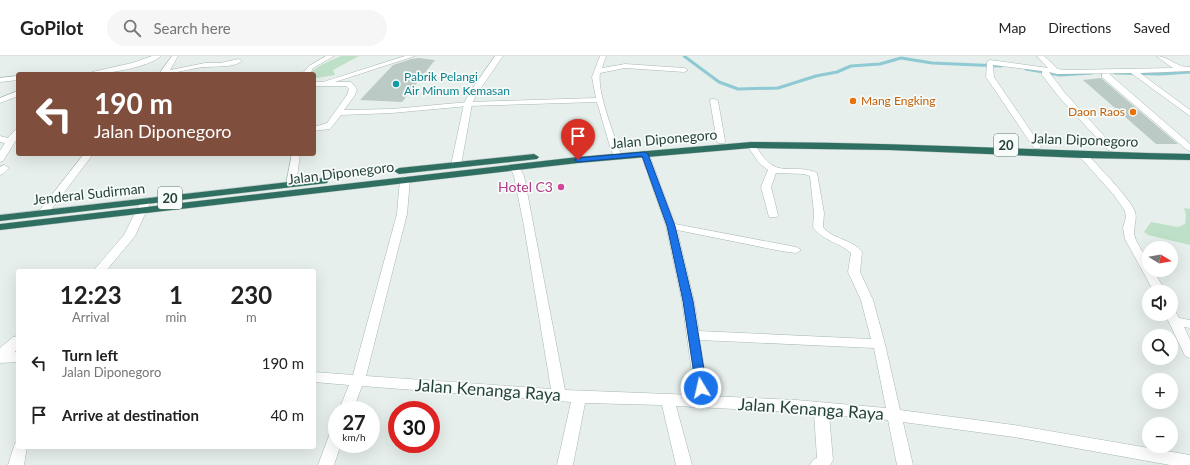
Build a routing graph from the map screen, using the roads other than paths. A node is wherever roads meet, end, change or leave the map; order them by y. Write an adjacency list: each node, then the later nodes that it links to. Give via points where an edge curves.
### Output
1 (158, 56): 16 (street)
2 (175, 56): 17 (street)
3 (330, 56): 19 (street, via 311,67)
4 (412, 56): 26 (street)
5 (499, 56): 31 (street, via 472,94)
6 (603, 56): 13 (street)
7 (1040, 56): 21 (street)
8 (1159, 56): 15 (street)
9 (215, 58): 12 (street)
10 (239, 61): 12 (street)
11 (989, 62): 20 (street); 40 (street, via 990,77)
12 (208, 65): 18 (street)
13 (597, 70): 14 (street, via 625,66); 28 (street)
14 (684, 70)
15 (1186, 71): 22 (street)
16 (104, 72)
17 (165, 72)
18 (174, 72)
19 (307, 72)
20 (1045, 72): 21 (street); 42 (street, via 1084,120)
21 (1057, 72): 22 (street)
22 (1135, 72): 33 (street)
23 (1105, 75): 43 (street)
24 (16, 78): 25 (street)
25 (0, 80)
26 (318, 84): 32 (street, via 348,84 353,89)
27 (16, 94): 30 (street)
28 (600, 100): 31 (street); 45 (street)
29 (714, 101): 38 (street)
30 (0, 102)
31 (468, 104): 32 (street); 52 (street)
32 (338, 113): 34 (street, via 329,126)
33 (1190, 114)
34 (316, 129)
35 (16, 134): 37 (street)
36 (0, 140): 37 (street)
37 (10, 140): 51 (street, via 6,145)
38 (721, 141): 41 (highway, Jalan Diponegoro / 20, via 823,138); 45 (highway, Jalan Diponegoro / 20)
39 (751, 146): 41 (highway, Jalan Diponegoro / 20); 46 (highway, Jalan Diponegoro / 20); 55 (street)
40 (1037, 146): 41 (highway, Jalan Diponegoro / 20); 42 (highway, Jalan Diponegoro / 20)
41 (1006, 148): 47 (highway, Jalan Diponegoro / 20)
42 (1111, 148): 44 (highway, Jalan Diponegoro / 20)
43 (1190, 149): 44 (highway, Jalan Diponegoro / 20)
44 (1173, 150): 50 (highway)
45 (617, 153): 46 (highway, Jalan Diponegoro / 20); 52 (highway, Jalan Diponegoro / 20, via 515,158); 53 (highway, Jalan Diponegoro / 20)
46 (645, 154): 63 (street)
47 (1083, 155): 50 (highway, Jalan Diponegoro / 20); 67 (street, via 1130,211 1130,239)
48 (87, 156): 60 (street)
49 (296, 156): 57 (street)
50 (1186, 157)
51 (2, 162)
52 (456, 166): 54 (highway, Jalan Diponegoro / 20)
53 (515, 167): 56 (highway, Jalan Diponegoro / 20); 79 (street, via 519,176)
54 (419, 169): 58 (highway, Jenderal Sudirman / 20)
55 (773, 170): 61 (street, via 766,188); 73 (street, via 808,172 814,175 819,213 818,227 828,238 852,247 857,252 854,272 867,300)
56 (405, 178): 58 (highway, Jalan Diponegoro / 20); 78 (street, via 402,214)
57 (290, 185): 58 (highway, Jenderal Sudirman / 20); 59 (highway, Jenderal Sudirman / 20)
58 (311, 187): 59 (highway, Jalan Diponegoro / 20)
59 (144, 206): 60 (highway, Jenderal Sudirman / 20); 64 (highway, Jalan Diponegoro / 20); 66 (street, via 129,236)
60 (43, 213): 62 (highway, Jenderal Sudirman / 20)
61 (773, 215)
62 (0, 218)
63 (671, 226): 65 (street); 71 (street)
64 (0, 227)
65 (796, 250)
66 (101, 269)
67 (1156, 285)
68 (1178, 319): 70 (street)
69 (1174, 321): 74 (street)
70 (1190, 324)
71 (693, 335): 73 (street); 83 (street)
72 (16, 343): 75 (street)
73 (879, 344): 85 (street)
74 (1190, 353)
75 (0, 357): 76 (street)
76 (16, 357)
77 (316, 377): 78 (street, Jalan Kenanga Raya)
78 (358, 380): 79 (street, Jalan Kenanga Raya); 82 (street)
79 (559, 396): 80 (street, Jalan Kenanga Raya)
80 (579, 397): 81 (street, Jalan Kenanga Raya); 91 (street)
81 (668, 400): 83 (street, Jalan Kenanga Raya); 92 (street)
82 (350, 401)
83 (703, 401): 84 (street, Jalan Kenanga Raya)
84 (821, 408): 85 (street, Jalan Kenanga Raya); 93 (street, via 825,460)
85 (895, 415): 88 (street, Jalan Kenanga Raya, via 1014,431); 94 (street)
86 (20, 449): 89 (street)
87 (330, 453): 90 (street)
88 (1190, 462)
89 (16, 465)
90 (326, 465)
91 (565, 465)
92 (684, 465)
93 (818, 465)
94 (906, 465)

